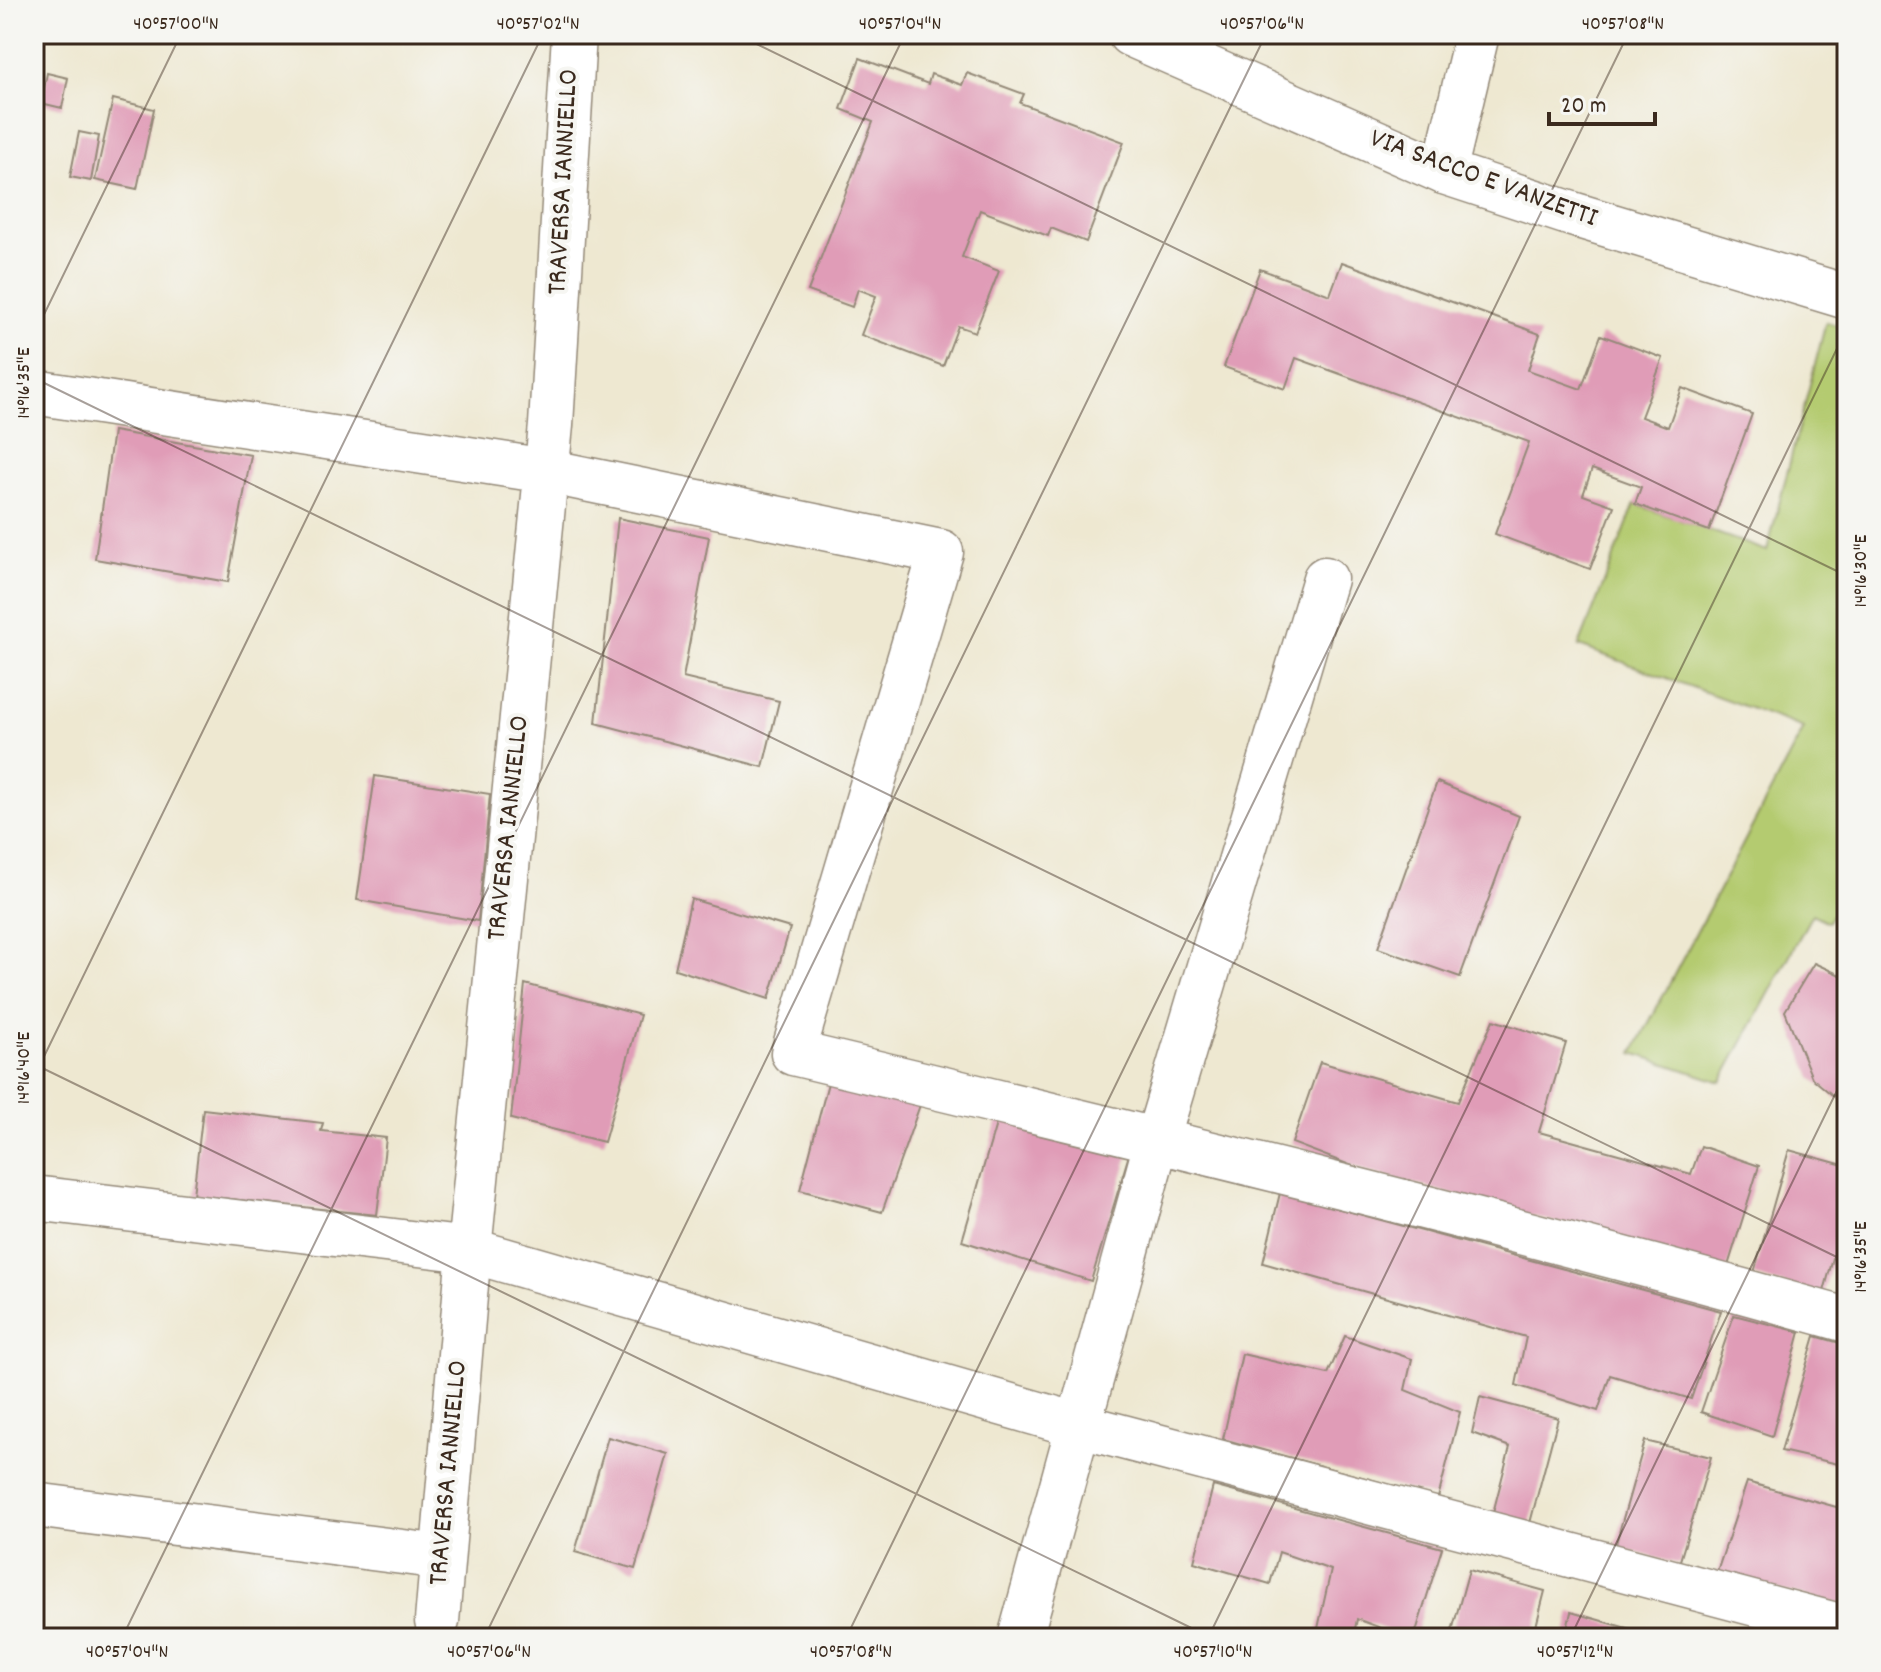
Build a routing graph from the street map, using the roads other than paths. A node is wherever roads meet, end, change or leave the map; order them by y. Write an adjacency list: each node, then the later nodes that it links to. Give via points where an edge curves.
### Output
1 (574, 34): 7 (street, TRAVERSA IANNIELLO)
2 (1130, 34): 4 (street, VIA SACCO E VANZETTI)
3 (1477, 34): 4 (street)
4 (1444, 172): 5 (street, VIA SACCO E VANZETTI)
5 (1847, 297)
6 (34, 392): 7 (street)
7 (546, 471): 9 (street, via 941,552 793,1053); 11 (street, TRAVERSA IANNIELLO)
8 (1325, 579): 9 (street)
9 (1157, 1140): 12 (street); 13 (street)
10 (34, 1198): 11 (street)
11 (469, 1250): 13 (street); 15 (street, TRAVERSA IANNIELLO)
12 (1847, 1320)
13 (1077, 1425): 17 (street); 18 (street)
14 (34, 1505): 15 (street)
15 (442, 1557): 16 (street, TRAVERSA IANNIELLO)
16 (437, 1621)
17 (1847, 1628)
18 (1020, 1638)

